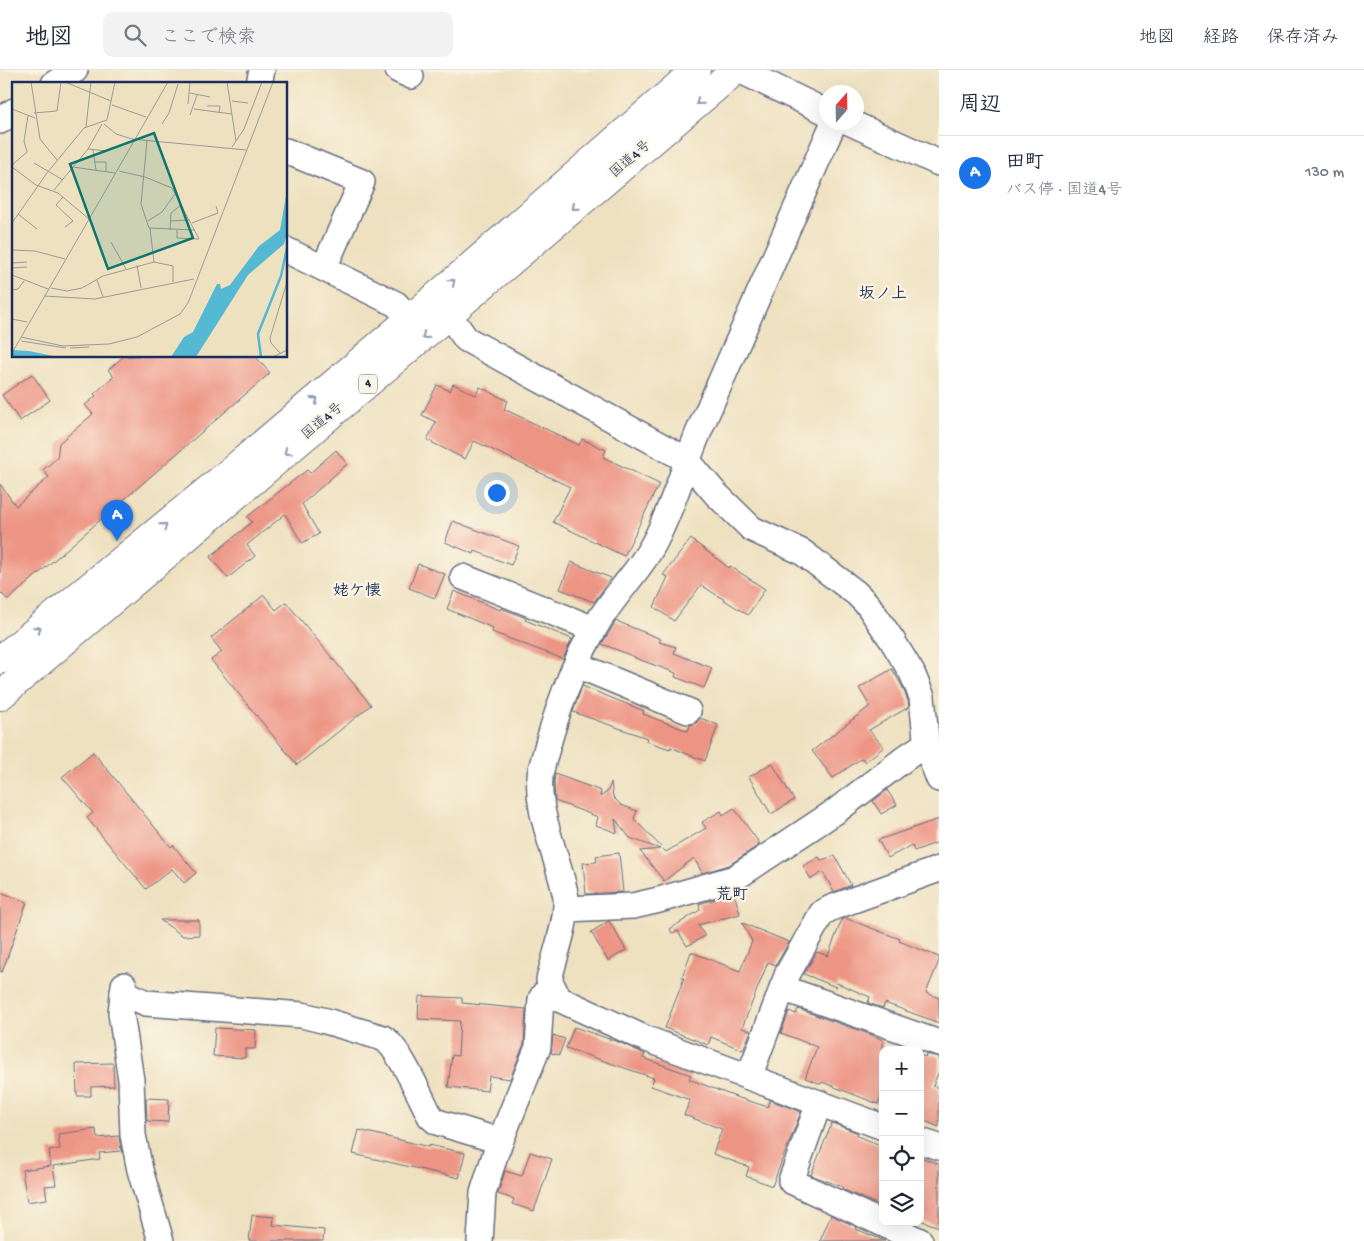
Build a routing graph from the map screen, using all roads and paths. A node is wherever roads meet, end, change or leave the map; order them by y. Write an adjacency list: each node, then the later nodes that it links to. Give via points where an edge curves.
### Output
1 (75, 70): 4 (street)
2 (696, 70): 15 (highway, 国道4号 / 4, one-way to 2)
3 (737, 70): 5 (street); 14 (highway, 国道4号 / 4, one-way to 14)
4 (57, 82)
5 (819, 109)
6 (12, 112): 7 (street)
7 (0, 121)
8 (864, 129): 11 (street)
9 (830, 130): 16 (street)
10 (288, 152): 13 (street, via 362,182)
11 (939, 163)
12 (288, 251): 13 (street)
13 (324, 268): 15 (street, via 396,304)
14 (450, 315): 16 (street, via 466,339); 21 (highway, 国道4号 / 4, one-way to 21)
15 (410, 319): 19 (highway, 国道4号 / 4, one-way to 15)
16 (687, 460): 18 (street, via 651,550); 23 (street, via 714,493 752,529 802,552 868,605 892,640 922,697)
17 (463, 577): 18 (street)
18 (594, 629): 20 (street)
19 (0, 660)
20 (576, 665): 22 (street); 26 (street, via 540,770 539,787 566,897)
21 (0, 696)
22 (688, 711)
23 (926, 744): 24 (street); 26 (street, via 836,811 735,878 633,906)
24 (939, 779)
25 (939, 869): 28 (street, via 822,913)
26 (566, 909): 27 (street, via 549,980)
27 (553, 988): 30 (street, via 559,999 644,1038); 33 (street, via 541,999 538,1047)
28 (782, 988): 29 (street); 30 (street)
29 (939, 1044)
30 (749, 1077): 31 (street)
31 (819, 1103): 32 (street); 38 (street, via 790,1181)
32 (879, 1126)
33 (500, 1141): 36 (street, via 437,1122 430,1116 400,1058 382,1038 302,1015 146,1003 123,988 122,1021 131,1080 133,1135); 37 (street, via 483,1193)
34 (924, 1142): 35 (street)
35 (939, 1148)
36 (161, 1241)
37 (480, 1241)
38 (920, 1241)

